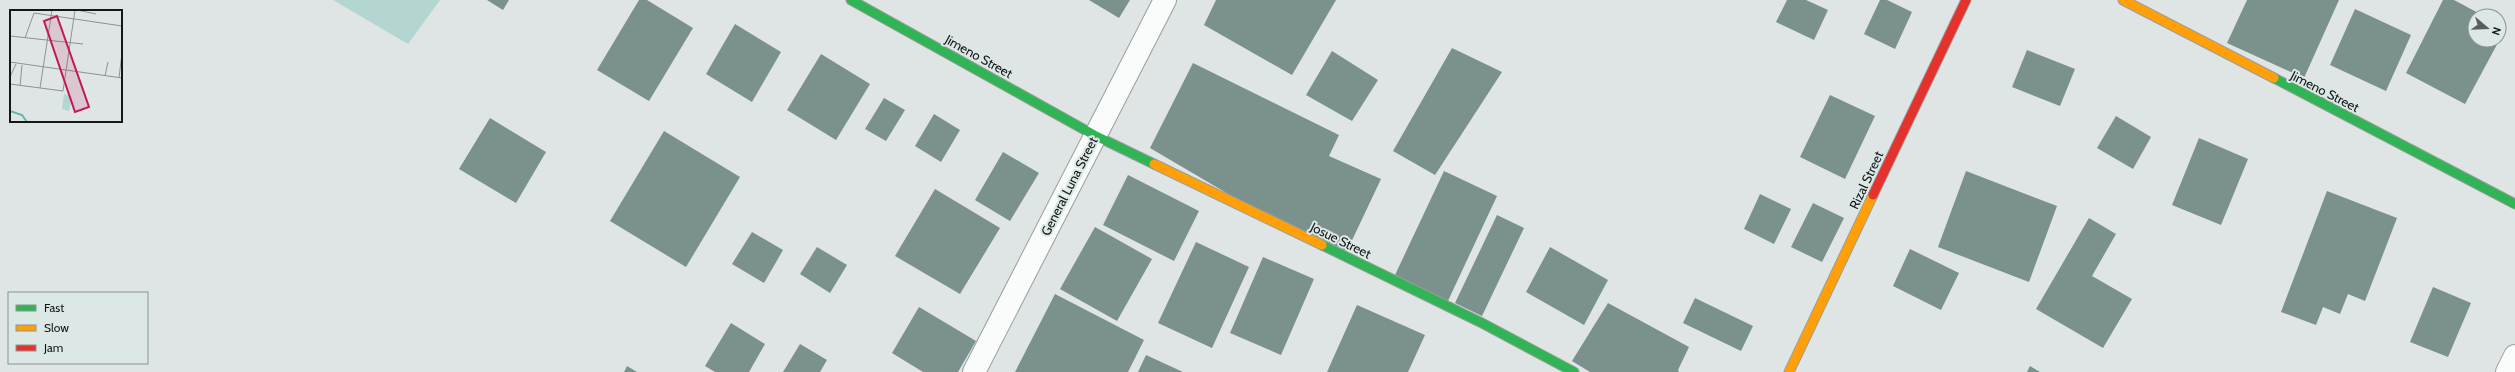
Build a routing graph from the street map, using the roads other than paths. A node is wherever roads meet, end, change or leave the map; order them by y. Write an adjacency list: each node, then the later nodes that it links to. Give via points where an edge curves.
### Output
1 (851, 0): 5 (street, Jimeno Street)
2 (1165, 0): 5 (street, General Luna Street)
3 (1966, 0): 10 (street, Rizal Street)
4 (2123, 0): 6 (street, Jimeno Street)
5 (1094, 135): 8 (street, General Luna Street); 9 (street, Josue Street, via 1480,322)
6 (2515, 204)
7 (2515, 356): 11 (street)
8 (974, 372)
9 (1574, 372)
10 (1789, 372)
11 (2507, 372)

